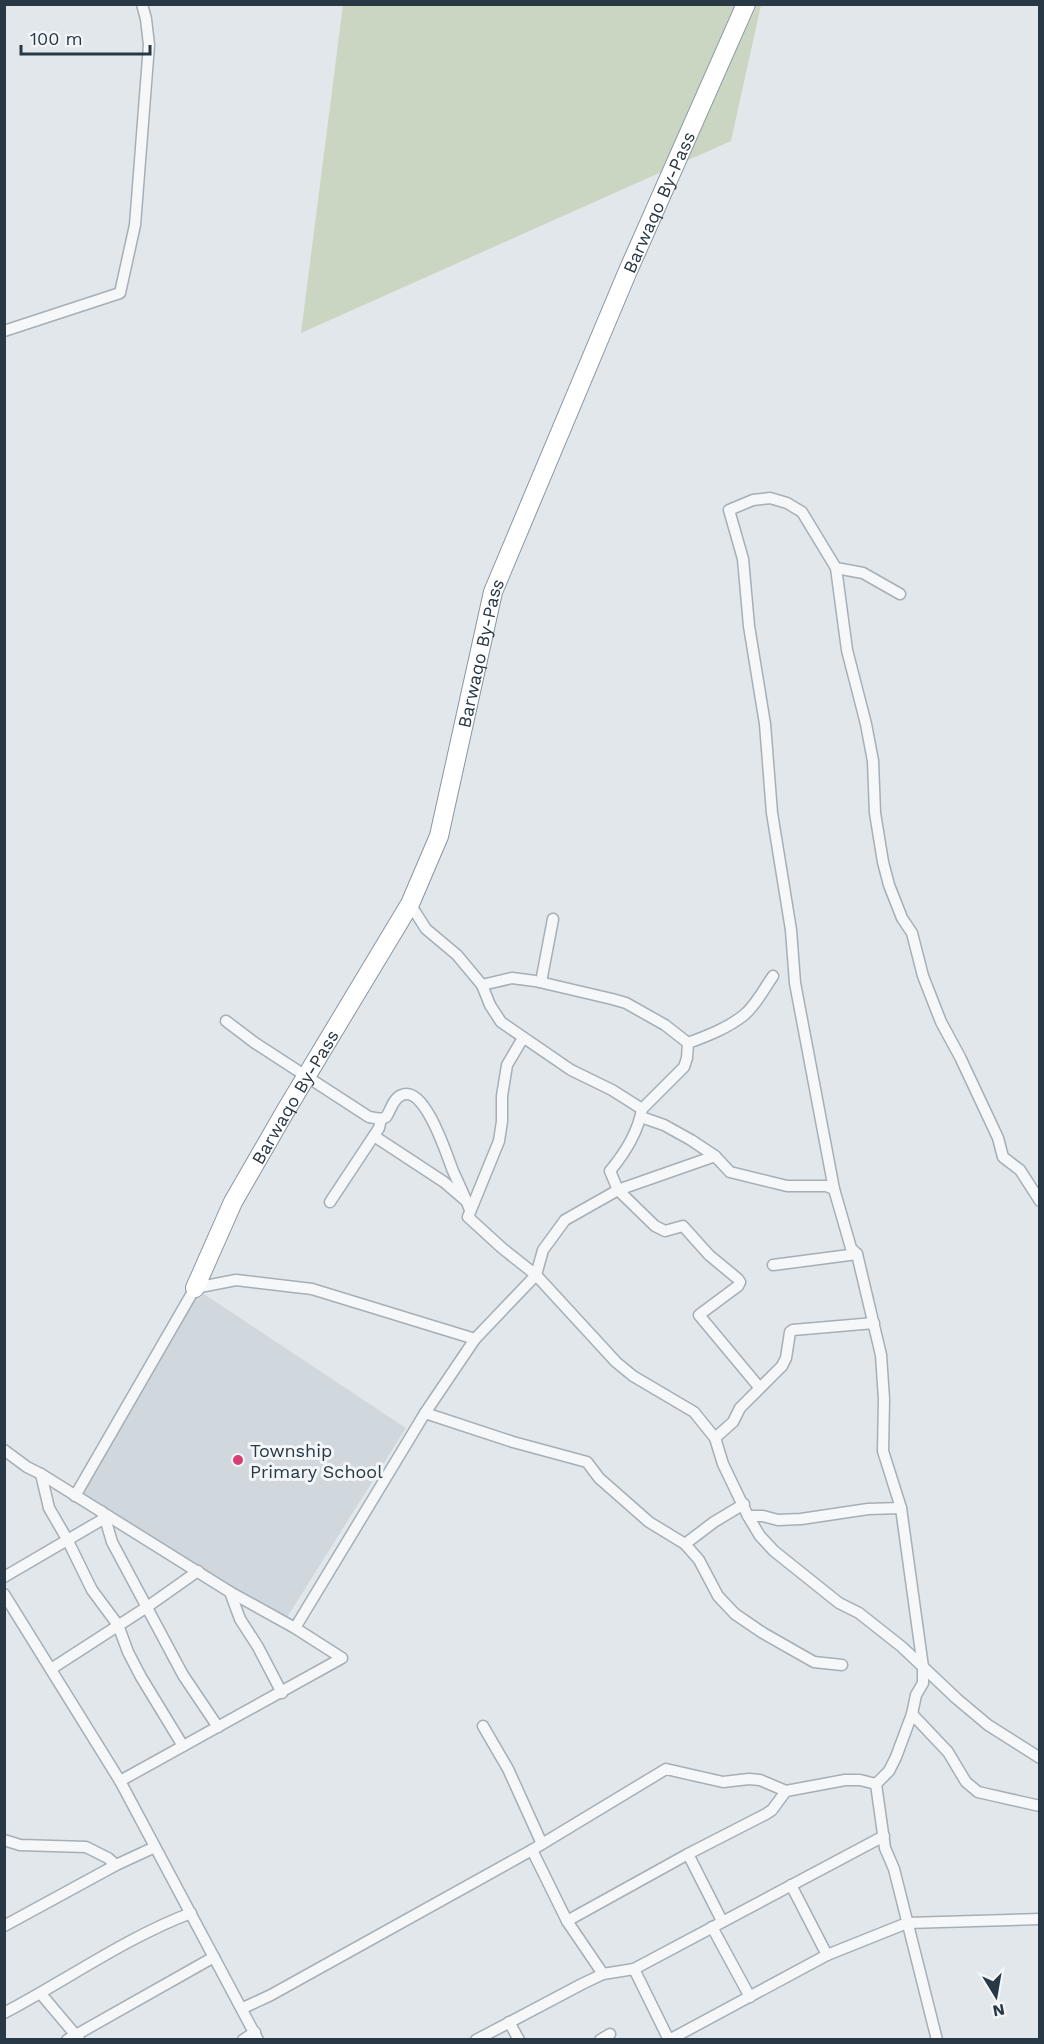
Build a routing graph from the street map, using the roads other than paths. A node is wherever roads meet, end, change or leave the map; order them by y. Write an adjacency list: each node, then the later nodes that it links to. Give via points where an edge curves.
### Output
1 (142, 4): 3 (street, via 148,56 135,225 120,293)
2 (746, 4): 6 (highway, Barwaqo By-Pass, via 493,592 439,836)
3 (4, 331)
4 (836, 568): 5 (street, via 863,573); 19 (street, via 801,512 787,503 770,498 753,500 729,510 743,559 795,983); 22 (street, via 847,650 873,761 874,813 889,885 912,933 941,1022 998,1138 1003,1157 1020,1170)
5 (900, 594)
6 (410, 904): 10 (street, via 426,929 457,955); 14 (highway, Barwaqo By-Pass)
7 (553, 919): 9 (street)
8 (773, 976): 13 (street, via 744,1015)
9 (541, 982): 10 (street, via 512,978); 13 (street, via 626,1003)
10 (482, 985): 12 (street, via 501,1022)
11 (226, 1021): 14 (street)
12 (523, 1038): 15 (street, via 571,1070 612,1090); 23 (street, via 507,1065 499,1141 488,1172)
13 (688, 1043): 15 (street, via 684,1067)
14 (307, 1077): 16 (street, via 369,1117); 27 (highway, Barwaqo By-Pass, via 233,1202)
15 (641, 1113): 18 (street); 20 (street, via 625,1152 610,1171)
16 (381, 1119): 17 (street); 23 (street, via 403,1094 418,1099 433,1122)
17 (374, 1136): 21 (street); 23 (street, via 444,1182)
18 (715, 1156): 19 (street, via 730,1172 787,1186); 20 (street)
19 (834, 1189): 24 (street, via 851,1248)
20 (618, 1190): 26 (street, via 566,1220 543,1250); 30 (street, via 655,1226 665,1231 682,1226 738,1278 738,1286 699,1315)
21 (330, 1202)
22 (1040, 1202)
23 (469, 1206): 26 (street, via 468,1217)
24 (857, 1254): 25 (street); 28 (street)
25 (773, 1265)
26 (536, 1275): 29 (street); 32 (street, via 616,1362 694,1412)
27 (195, 1288): 29 (street, via 237,1280 312,1289); 35 (street)
28 (874, 1323): 30 (street, via 793,1330 782,1366); 37 (street, via 884,1400 884,1451)
29 (475, 1339): 31 (street)
30 (759, 1387): 32 (street, via 733,1422)
31 (425, 1413): 41 (street, via 587,1462 599,1478 649,1522); 48 (street)
32 (715, 1438): 36 (street, via 723,1464)
33 (4, 1450): 34 (street)
34 (41, 1474): 35 (street); 40 (street, via 49,1508)
35 (75, 1496): 38 (street)
36 (744, 1504): 39 (street); 41 (street)
37 (901, 1508): 39 (street, via 801,1519); 50 (street)
38 (103, 1515): 40 (street); 42 (street); 46 (street, via 112,1542)
39 (748, 1516): 50 (street, via 774,1551 839,1603 879,1628)
40 (67, 1539): 43 (street); 47 (street, via 92,1590)
41 (685, 1544): 49 (street, via 699,1560 718,1596 735,1614 814,1662)
42 (198, 1571): 44 (street); 46 (street)
43 (4, 1577)
44 (230, 1592): 48 (street); 52 (street, via 240,1619)
45 (4, 1594): 51 (street)
46 (147, 1607): 47 (street); 55 (street, via 183,1675)
47 (118, 1625): 51 (street); 56 (street, via 141,1677)
48 (295, 1628): 52 (street, via 342,1658)
49 (842, 1665)
50 (923, 1667): 53 (street, via 923,1683); 57 (street, via 988,1725)
51 (51, 1668): 58 (street)
52 (282, 1693): 55 (street)
53 (912, 1714): 59 (street, via 889,1771); 61 (street, via 978,1792)
54 (483, 1726): 64 (street)
55 (218, 1727): 56 (street)
56 (183, 1746): 58 (street)
57 (1040, 1758)
58 (120, 1781): 65 (street)
59 (876, 1784): 60 (street, via 845,1780); 62 (street)
60 (786, 1791): 64 (street, via 760,1780 723,1782 666,1769); 67 (street, via 766,1814)
61 (1040, 1806)
62 (884, 1836): 69 (street); 74 (street)
63 (4, 1840): 68 (street, via 20,1845 86,1847)
64 (543, 1844): 66 (street)
65 (155, 1846): 68 (street); 70 (street)
66 (532, 1850): 72 (street); 83 (street)
67 (688, 1854): 72 (street); 73 (street)
68 (116, 1865): 75 (street)
69 (791, 1885): 73 (street); 77 (street)
70 (191, 1913): 78 (street); 81 (street, via 128,1941)
71 (1040, 1919): 74 (street)
72 (567, 1920): 80 (street)
73 (722, 1921): 76 (street)
74 (907, 1923): 77 (street); 94 (street)
75 (4, 1926)
76 (712, 1927): 79 (street); 82 (street)
77 (827, 1955): 82 (street)
78 (214, 1957): 83 (street); 88 (street)
79 (634, 1969): 80 (street); 93 (street)
80 (603, 1974): 85 (street)
81 (41, 1994): 84 (street); 88 (street)
82 (750, 1997): 93 (street)
83 (243, 2008): 87 (street)
84 (4, 2013)
85 (509, 2022): 90 (street); 91 (street)
86 (610, 2034): 92 (street)
87 (256, 2036): 89 (street)
88 (74, 2038)
89 (243, 2040)
90 (476, 2040)
91 (519, 2040)
92 (600, 2040)
93 (669, 2040)
94 (937, 2040)

